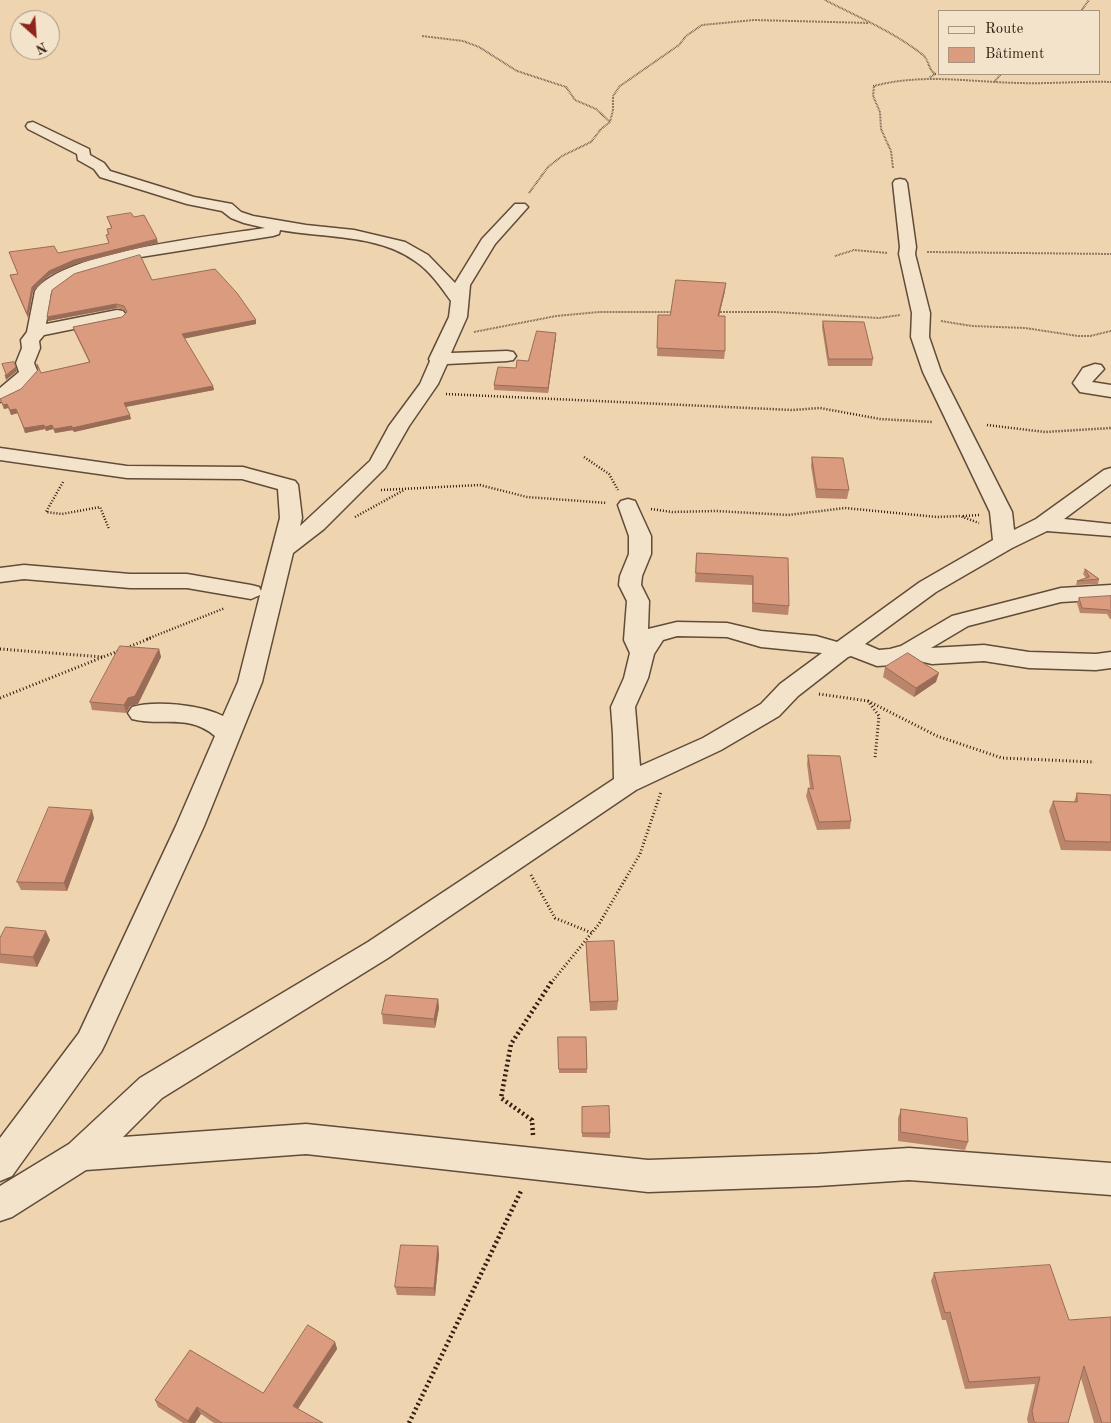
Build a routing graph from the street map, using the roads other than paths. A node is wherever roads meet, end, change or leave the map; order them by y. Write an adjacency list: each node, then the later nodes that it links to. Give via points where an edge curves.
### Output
1 (32, 126): 4 (street, via 84,152 83,157 99,166 105,174 192,201 227,206 236,215 249,220)
2 (900, 183): 18 (street, via 907,254 920,315 920,337 932,372 970,424 1001,512)
3 (520, 207): 5 (street, via 488,242 462,286)
4 (306, 230): 5 (street, via 354,235 399,245 422,258); 7 (street, via 247,234 125,255 68,273 43,292)
5 (460, 301): 9 (street, via 458,317)
6 (117, 315): 7 (street)
7 (36, 331): 12 (street, via 30,340 31,348 25,363 29,373)
8 (507, 356): 9 (street)
9 (438, 359): 19 (street, via 429,384 399,426 378,464 316,524)
10 (1095, 370): 11 (street, via 1082,383 1087,388)
11 (1111, 391)
12 (0, 396)
13 (0, 454): 19 (street, via 127,472 243,473 288,485 291,518)
14 (1111, 474): 16 (street)
15 (628, 505): 25 (street, via 640,536 640,554 630,585 638,600 636,640)
16 (1044, 524): 17 (street); 18 (street)
17 (1111, 530)
18 (1004, 543): 23 (street, via 928,587)
19 (283, 550): 28 (street, via 250,682)
20 (0, 575): 21 (street, via 24,572 130,581 187,581)
21 (251, 592)
22 (1111, 592): 24 (street, via 1061,595 960,621)
23 (845, 648): 24 (street, via 877,658); 25 (street, via 760,639 727,630 677,629 655,635); 29 (street, via 789,690 770,710 712,744)
24 (909, 651): 26 (street, via 932,656 984,653 1029,660)
25 (642, 653): 29 (street, via 636,678 623,707)
26 (1111, 660)
27 (140, 713): 28 (street, via 174,712 213,721)
28 (228, 734): 31 (street, via 190,826 90,1042)
29 (627, 783): 30 (street, via 378,950 151,1088)
30 (81, 1155): 32 (street, via 306,1139 648,1176 908,1164); 33 (street)
31 (0, 1166)
32 (1111, 1179)
33 (0, 1205)

